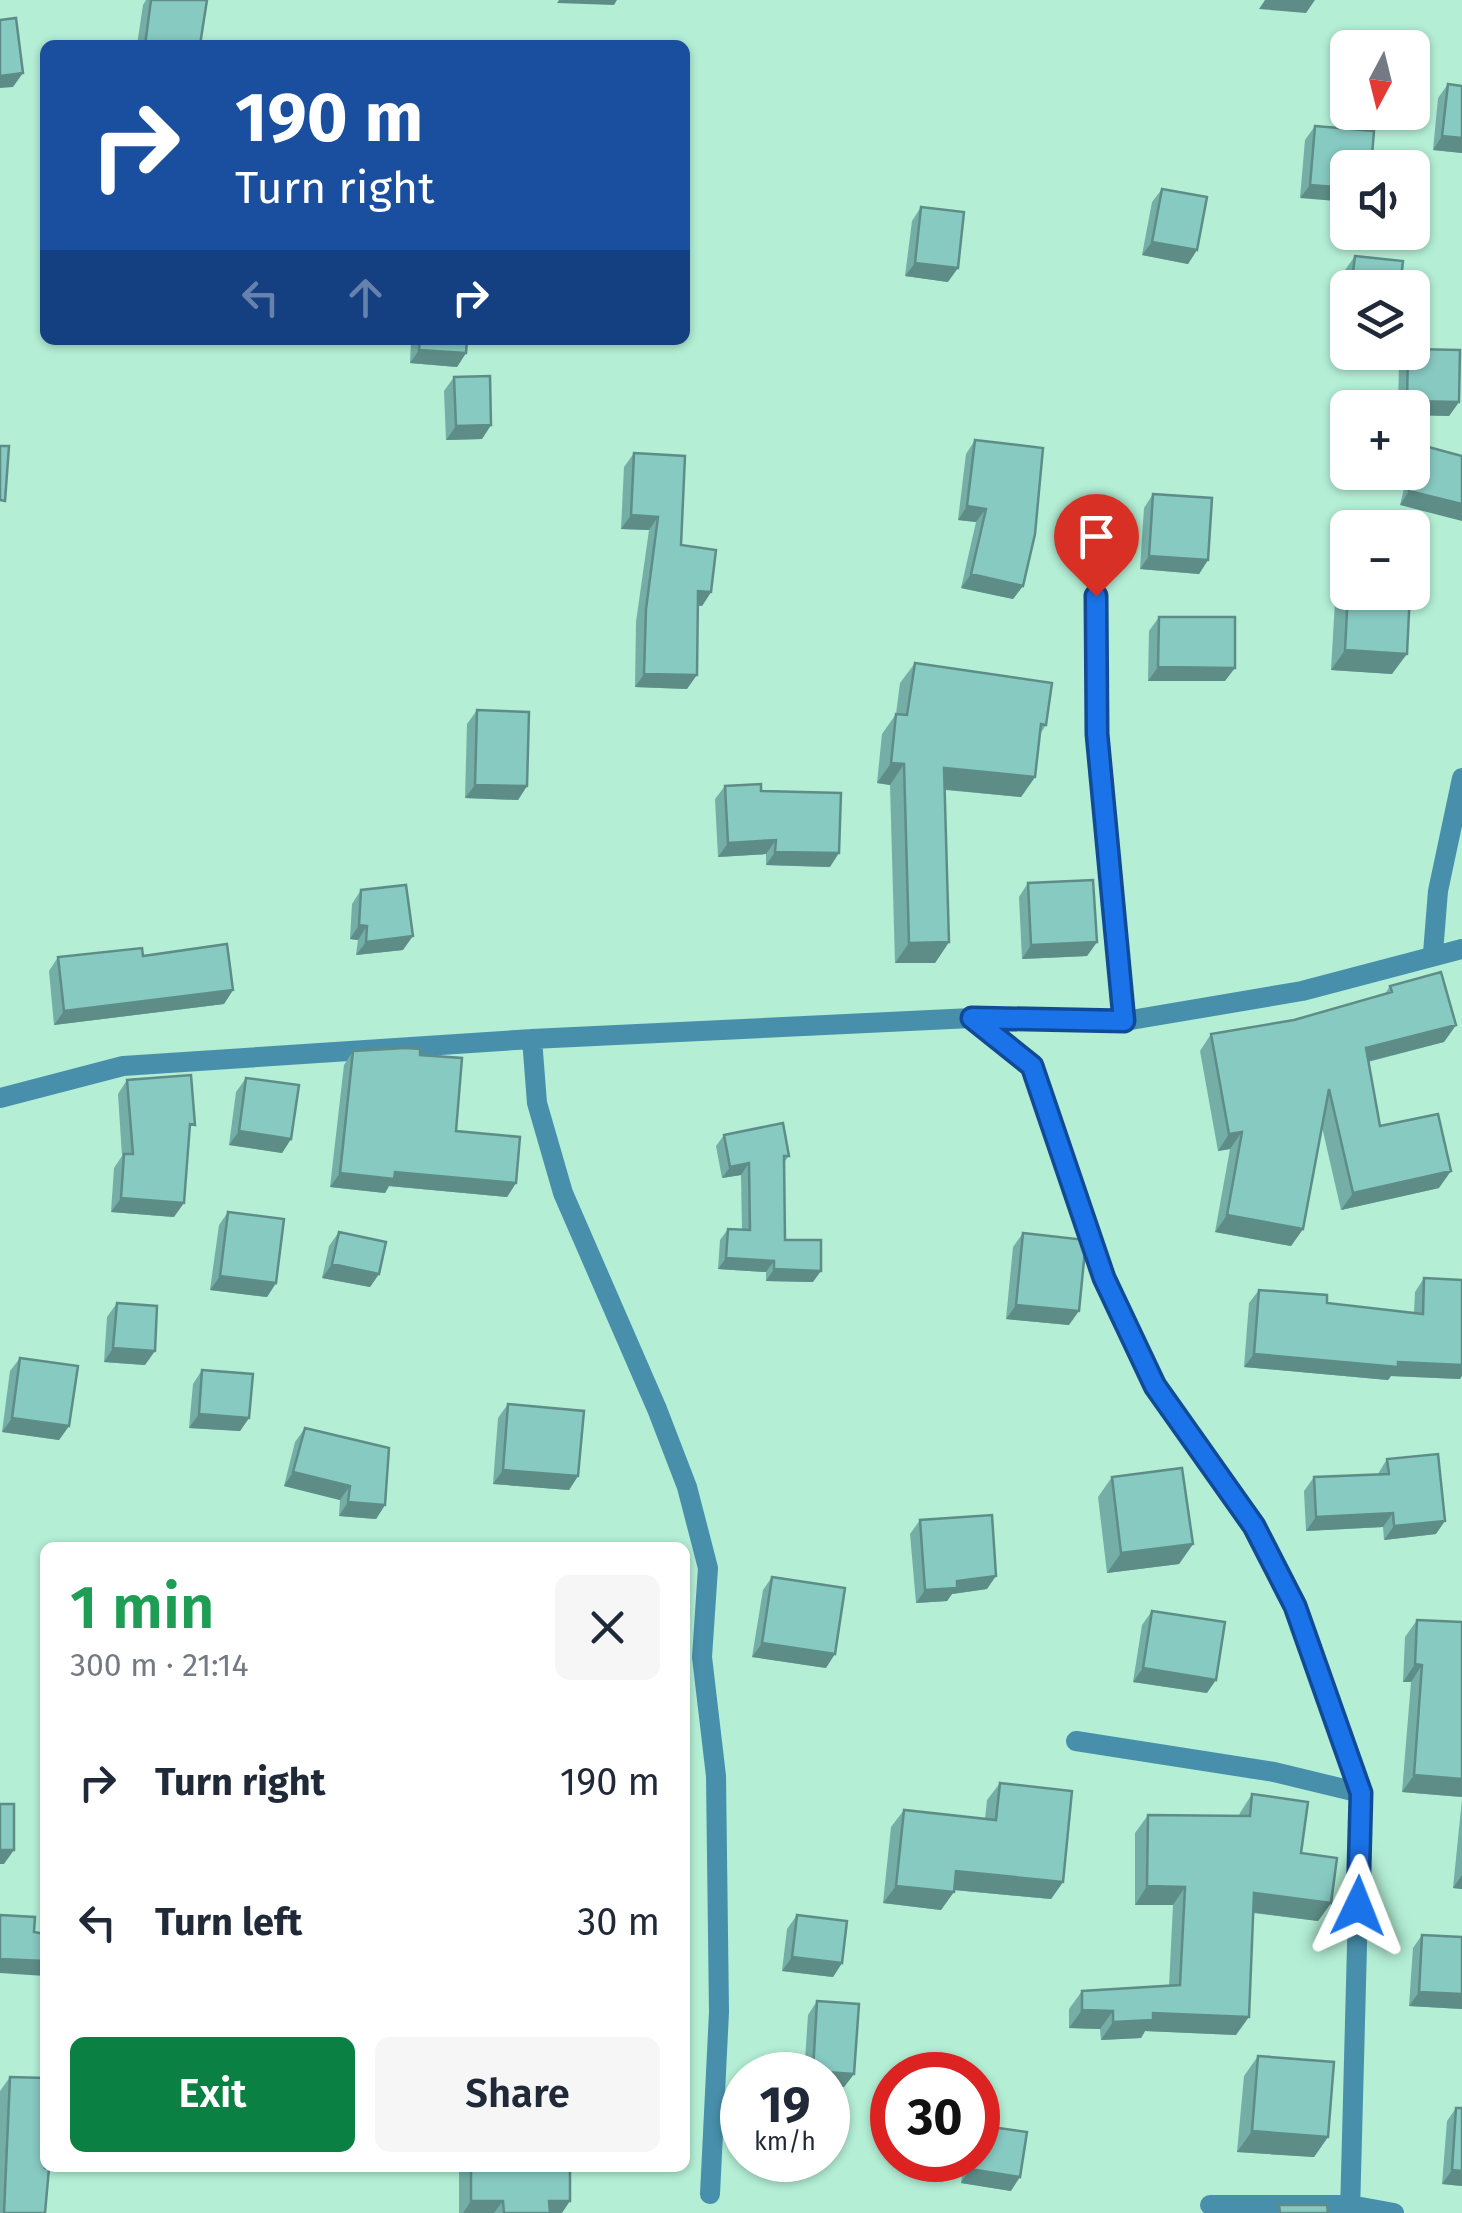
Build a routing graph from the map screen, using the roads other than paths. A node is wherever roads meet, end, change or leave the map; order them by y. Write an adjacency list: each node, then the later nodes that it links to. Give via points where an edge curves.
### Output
1 (1096, 596): 6 (street, via 1097,734)
2 (1462, 778): 4 (street, via 1438,891)
3 (1462, 949): 4 (street)
4 (1434, 953): 6 (street, via 1302,990)
5 (972, 1018): 6 (street); 7 (street); 10 (street, via 1032,1066 1104,1278 1155,1386 1254,1526 1295,1606)
6 (1124, 1021)
7 (532, 1039): 8 (street, via 123,1066); 11 (street, via 537,1103 563,1193 658,1409 708,1568 702,1657 716,1776 719,2012)
8 (0, 1098)
9 (1076, 1740): 10 (street)
10 (1361, 1793): 13 (street)
11 (710, 2194)
12 (1210, 2205): 13 (street)
13 (1350, 2209): 14 (street)
14 (1394, 2213)

